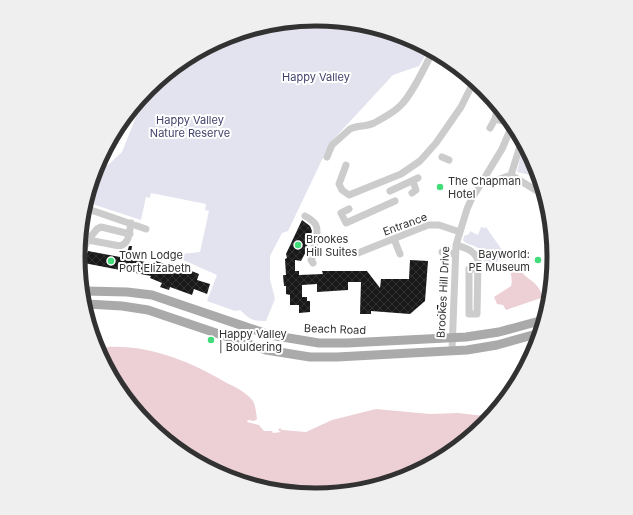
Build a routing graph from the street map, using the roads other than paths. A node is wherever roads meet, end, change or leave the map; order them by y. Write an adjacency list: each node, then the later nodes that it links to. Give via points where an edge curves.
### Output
1 (431, 56): 9 (street, via 399,107 374,123 350,129 332,145)
2 (472, 86): 12 (street, via 461,107 436,143 408,170 349,195 339,184)
3 (496, 112): 4 (street)
4 (495, 119): 5 (street); 6 (street)
5 (503, 121)
6 (490, 128)
7 (510, 131): 14 (street, Brookes Hill Drive)
8 (520, 147): 13 (street)
9 (327, 157)
10 (442, 158): 11 (street)
11 (449, 160)
12 (346, 165)
13 (511, 175): 14 (street, via 486,184); 16 (street)
14 (481, 183): 24 (street, Brookes Hill Drive, via 467,209)
15 (390, 190): 17 (street, via 415,180 416,190)
16 (538, 192)
17 (412, 193)
18 (395, 201): 19 (street, via 346,223 341,213)
19 (349, 209)
20 (90, 210): 22 (street)
21 (306, 216): 34 (street, via 316,225 315,251 311,260)
22 (131, 223): 23 (street); 25 (street)
23 (146, 229)
24 (460, 232): 26 (street, Entrance, via 435,224); 28 (street, Brookes Hill Drive)
25 (130, 234): 27 (street, via 101,227); 27 (street, via 124,245 120,246)
26 (394, 239): 31 (street, Entrance); 32 (street)
27 (88, 240): 29 (street)
28 (456, 245): 33 (street, Brookes Hill Drive); 35 (street, via 475,254)
29 (85, 246)
30 (442, 252): 33 (street)
31 (358, 253)
32 (400, 254)
33 (455, 254): 40 (street, Brookes Hill Drive)
34 (313, 263)
35 (478, 269): 35 (street, via 477,314 469,314 469,269)
36 (87, 291): 40 (main road, Beach Road, via 152,295 278,337 319,343 347,344)
37 (89, 304): 41 (main road, via 148,310 266,350 310,357)
38 (539, 321): 40 (main road, Beach Road, via 489,334)
39 (535, 334): 41 (main road, via 497,345)
40 (452, 337): 41 (street, Brookes Hill Drive)
41 (452, 351)

